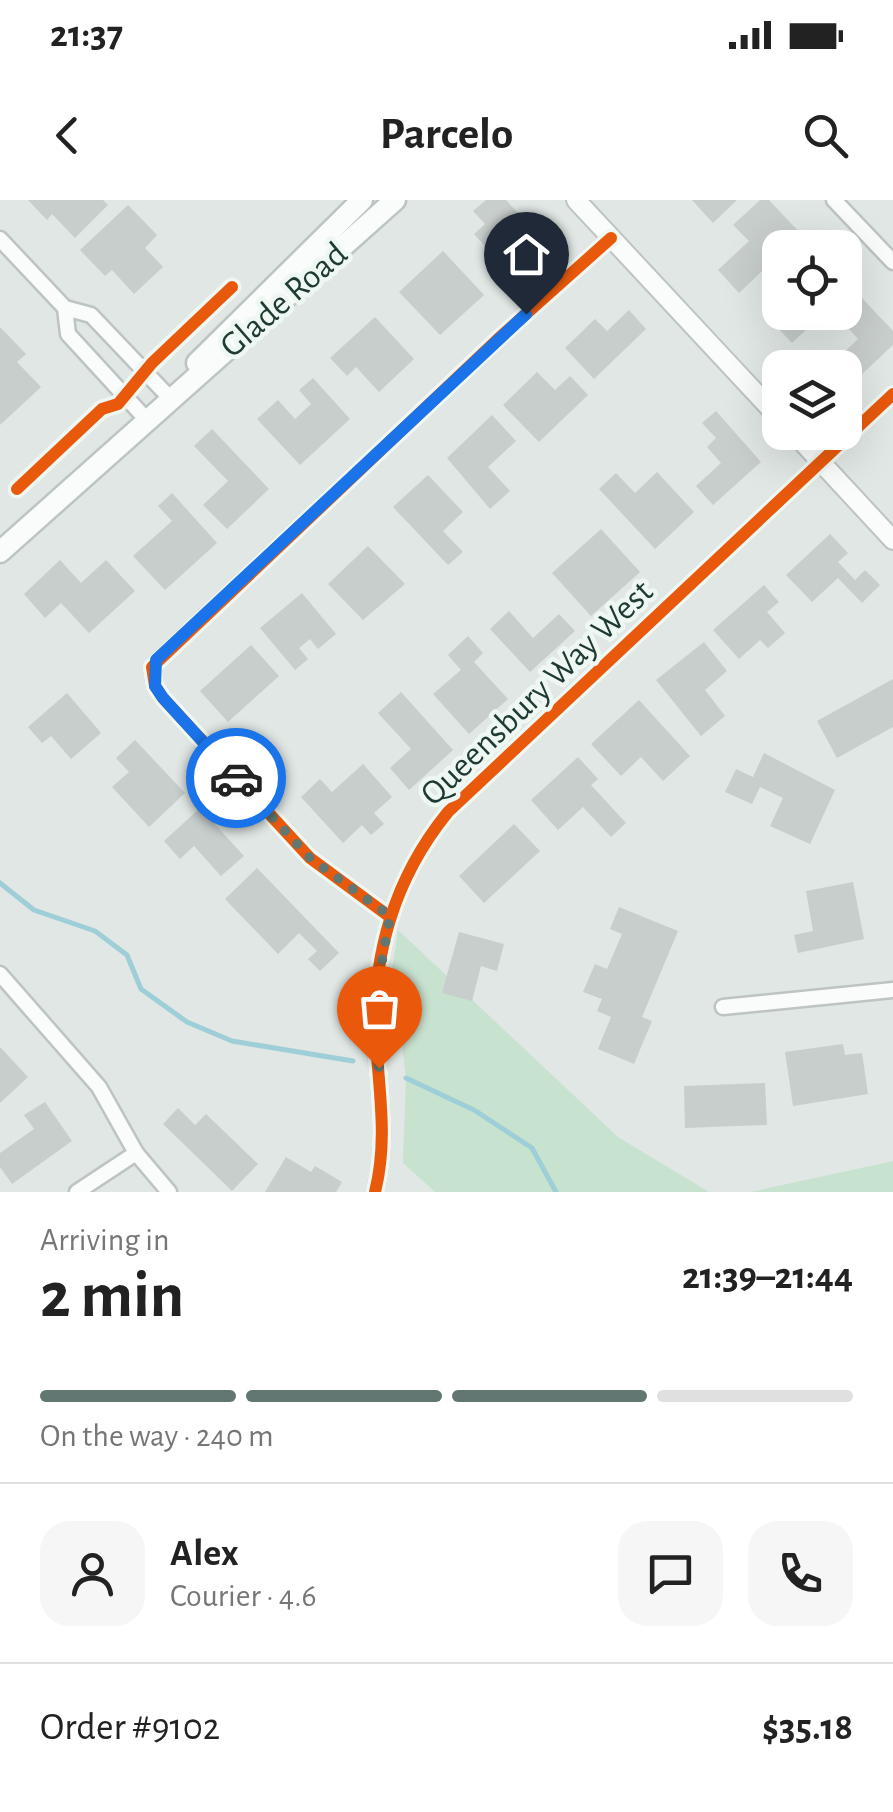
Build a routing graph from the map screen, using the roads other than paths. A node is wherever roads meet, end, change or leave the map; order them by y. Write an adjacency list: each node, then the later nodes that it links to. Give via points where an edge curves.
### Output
1 (362, 200): 10 (main road, Glade Road, via 215,341)
2 (395, 200): 10 (main road, Glade Road)
3 (576, 200): 5 (street)
4 (834, 200): 7 (street)
5 (611, 238): 11 (street); 17 (street, via 152,667 163,698 310,858)
6 (0, 239): 8 (street)
7 (893, 262)
8 (65, 308): 10 (street, via 91,315); 12 (street, via 68,334)
9 (893, 394): 14 (street, Queensbury Way West)
10 (169, 398): 12 (main road, Glade Road)
11 (762, 399)
12 (146, 419): 16 (main road, Glade Road)
13 (809, 450): 14 (street)
14 (822, 464): 15 (street); 17 (street, Queensbury Way West, via 448,812 410,864)
15 (893, 540)
16 (0, 552)
17 (390, 916): 24 (street, Queensbury Way West, via 376,994 384,1157)
18 (0, 974): 21 (street, via 99,1088)
19 (893, 990): 20 (street)
20 (724, 1007)
21 (136, 1153): 22 (street); 23 (street)
22 (77, 1192)
23 (169, 1192)
24 (374, 1192)

